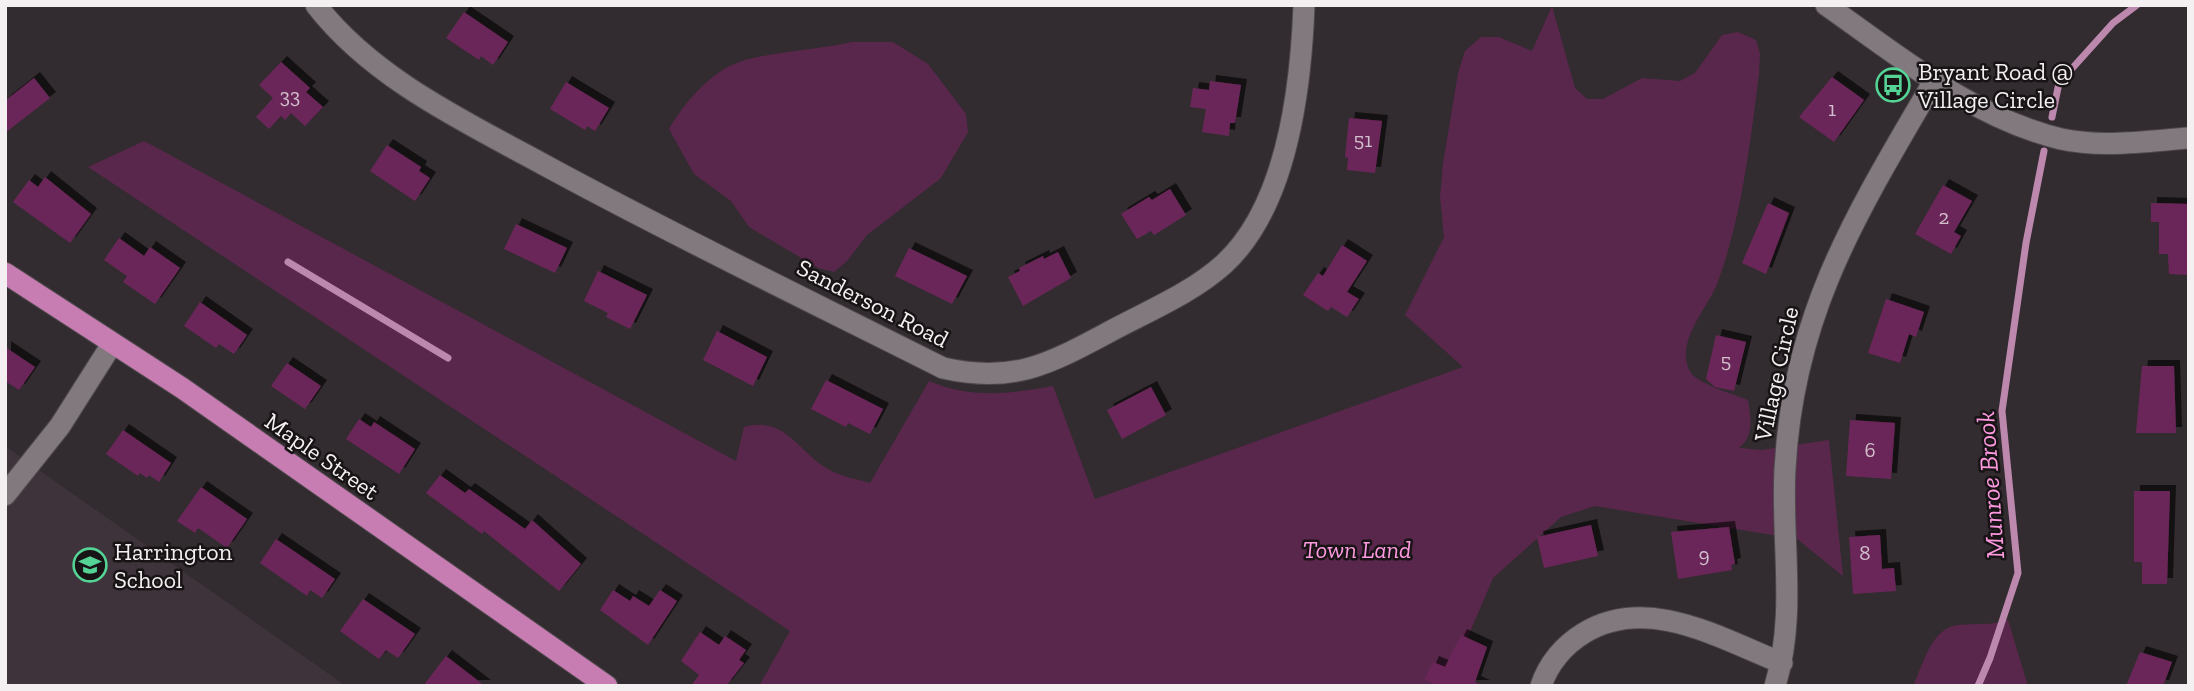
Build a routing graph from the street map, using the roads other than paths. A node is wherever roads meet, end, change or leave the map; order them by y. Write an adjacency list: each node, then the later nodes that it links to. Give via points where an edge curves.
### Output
1 (316, 5): 2 (street, Sanderson Road, via 380,69 491,136 943,368 988,375 1024,370 1070,353 1203,280 1242,245 1269,201 1278,176 1298,75)
2 (1304, 5)
3 (1826, 5): 4 (street)
4 (1934, 81): 5 (street, via 2000,117 2062,139 2118,143); 9 (street, Village Circle, via 1848,231 1802,354 1784,471 1789,589)
5 (2189, 138)
6 (5, 272): 7 (main road, Maple Street)
7 (112, 344): 8 (street, via 60,426); 10 (main road, Maple Street, via 182,388)
8 (5, 495)
9 (1782, 663): 11 (street, via 1690,626 1640,616 1617,618 1574,638 1558,655); 12 (street, Village Circle)
10 (607, 686)
11 (1541, 686)
12 (1775, 686)

